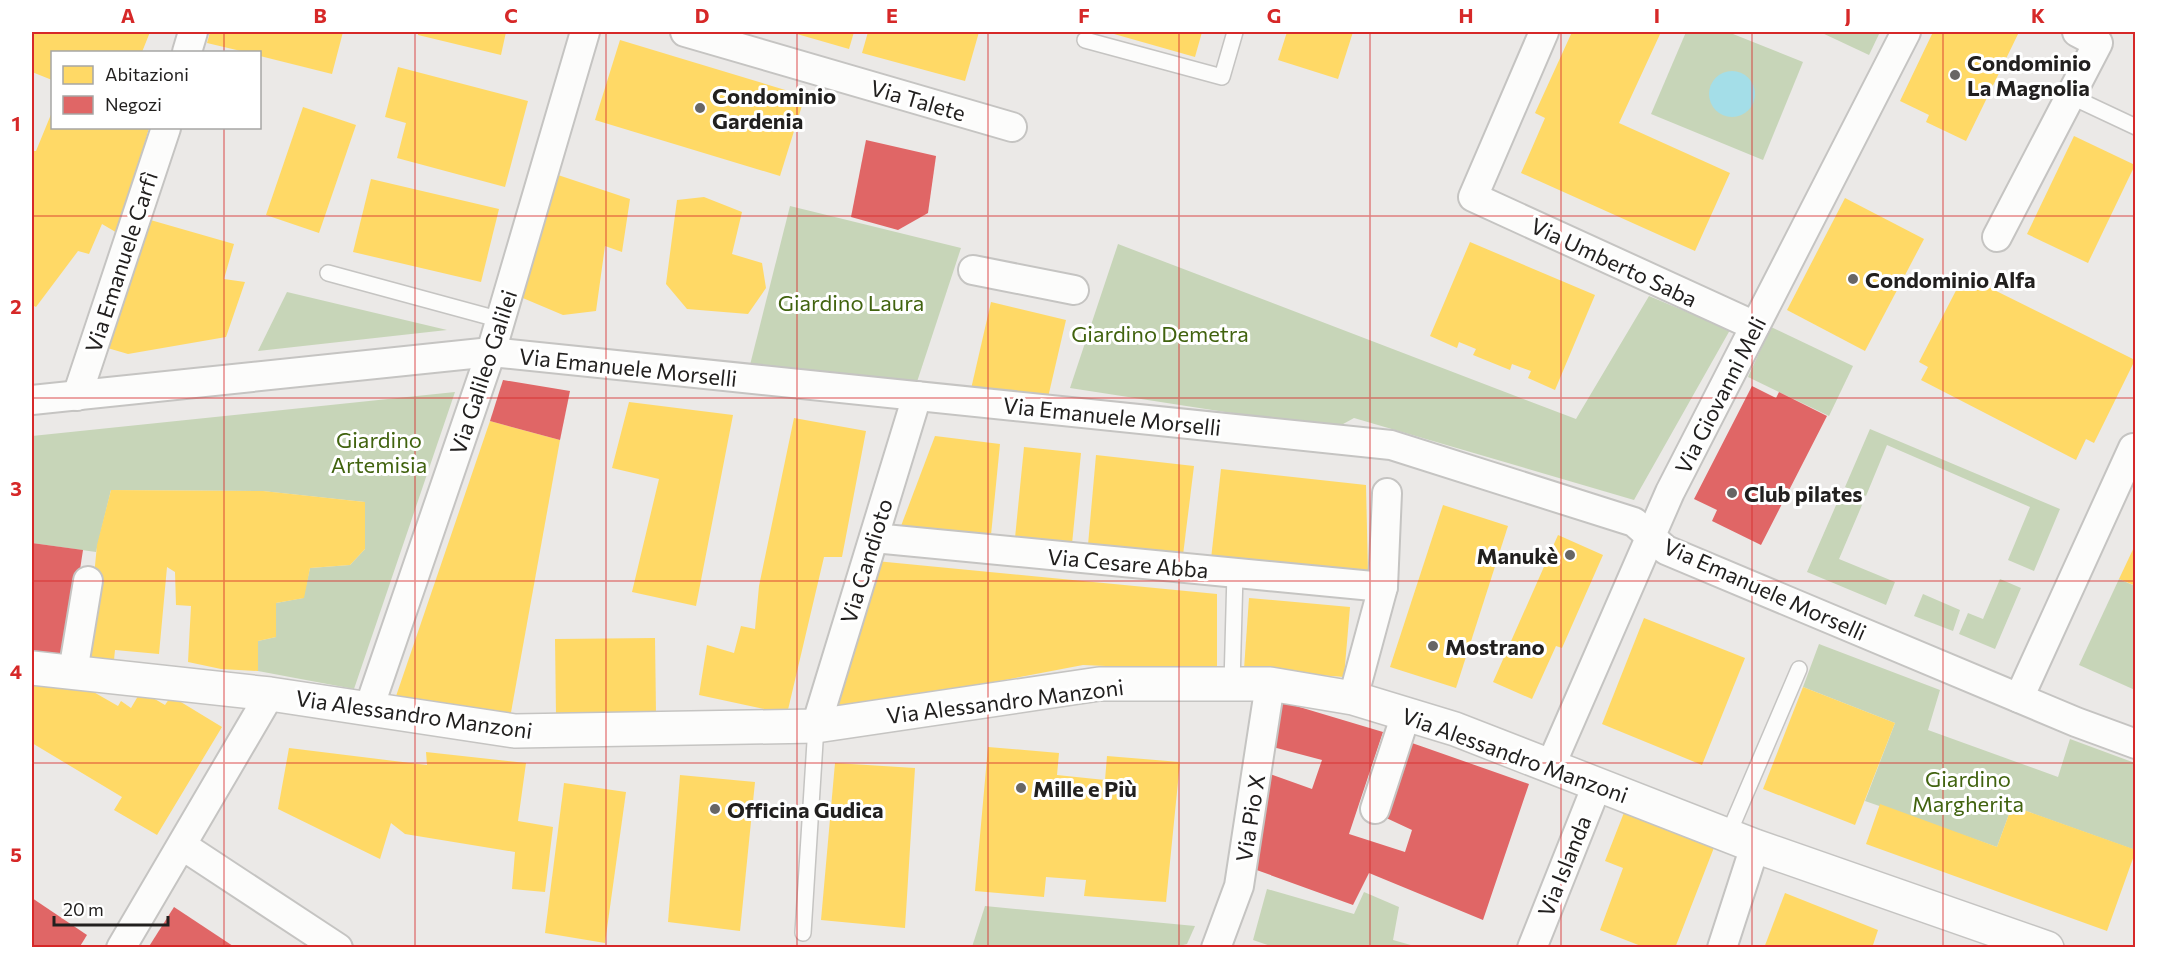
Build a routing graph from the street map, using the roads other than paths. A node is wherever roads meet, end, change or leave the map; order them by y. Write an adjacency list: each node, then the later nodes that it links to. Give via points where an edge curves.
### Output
1 (193, 32): 9 (street)
2 (585, 32): 18 (street, Via Galileo Galilei)
3 (685, 32): 11 (street, Via Talete)
4 (1235, 32): 8 (lane, via 1222,77)
5 (1544, 32): 19 (street, Via Umberto Saba, via 1473,197)
6 (1906, 32): 19 (street, Via Giovanni Meli)
7 (2077, 32): 10 (street, via 2098,43)
8 (1085, 40)
9 (187, 51)
10 (2070, 96): 12 (lane); 14 (street)
11 (1012, 127)
12 (2136, 127)
13 (165, 129): 21 (street, Via Emanuele Carfì)
14 (1997, 237)
15 (973, 270): 17 (street)
16 (328, 273): 18 (lane)
17 (1074, 290)
18 (501, 320): 20 (street, Via Galileo Galilei)
19 (1755, 326): 27 (street, Via Giovanni Meli, via 1670,492)
20 (491, 352): 21 (street, Via Emanuele Morselli); 22 (street, Via Emanuele Morselli); 39 (street, Via Galileo Galilei)
21 (76, 396): 23 (street, Via Emanuele Morselli)
22 (917, 396): 26 (street, Via Candioto); 27 (street, Via Emanuele Morselli, via 1391,445 1634,522)
23 (32, 400)
24 (2133, 448): 38 (street)
25 (1387, 493): 30 (street)
26 (874, 538): 28 (street, Via Cesare Abba); 41 (street, Via Candioto)
27 (1651, 538): 38 (street, Via Emanuele Morselli, via 1666,550); 43 (street, Via Giovanni Meli)
28 (1235, 573): 30 (street, Via Cesare Abba); 34 (lane)
29 (88, 581): 33 (street)
30 (1383, 587): 37 (street)
31 (32, 668): 33 (street, Via Alessandro Manzoni)
32 (1799, 669): 46 (lane)
33 (73, 672): 36 (street, Via Alessandro Manzoni)
34 (1232, 684): 35 (street, Via Alessandro Manzoni); 41 (street, Via Alessandro Manzoni, via 1099,684)
35 (1270, 684): 37 (street, Via Alessandro Manzoni); 51 (street, Via Pio X, via 1239,886)
36 (270, 694): 39 (street, Via Alessandro Manzoni); 47 (street)
37 (1353, 698): 40 (street, Via Alessandro Manzoni)
38 (2019, 698): 42 (street, Via Emanuele Morselli)
39 (369, 708): 41 (street, Via Alessandro Manzoni, via 515,731)
40 (1406, 714): 43 (street, Via Alessandro Manzoni); 45 (street)
41 (816, 726): 48 (lane)
42 (2136, 744)
43 (1550, 766): 44 (street, Via Alessandro Manzoni)
44 (1597, 785): 46 (street, Via Alessandro Manzoni); 52 (street, Via Islanda)
45 (1375, 809)
46 (1742, 841): 53 (street); 54 (street, Via Alessandro Manzoni)
47 (183, 846): 49 (street); 50 (street)
48 (803, 933)
49 (121, 948)
50 (338, 948)
51 (1216, 948)
52 (1532, 948)
53 (1722, 948)
54 (2047, 948)

